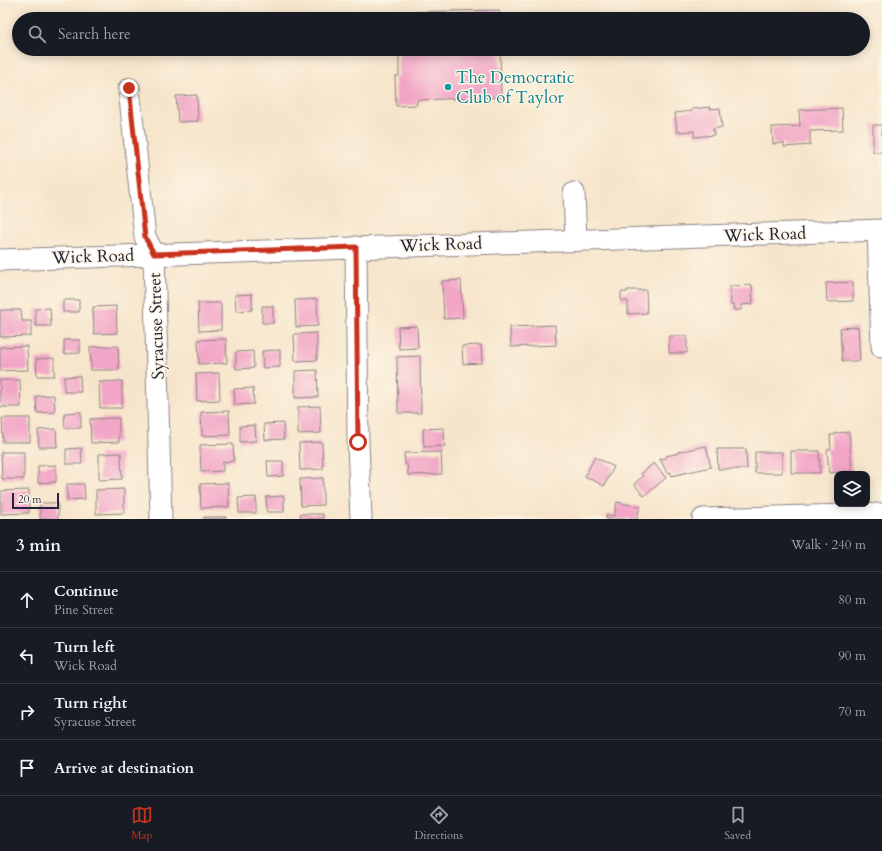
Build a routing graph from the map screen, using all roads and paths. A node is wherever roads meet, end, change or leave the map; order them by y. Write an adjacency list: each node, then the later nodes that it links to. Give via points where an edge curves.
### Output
1 (129, 88): 6 (street, Syracuse Street, via 145,237)
2 (574, 193): 4 (street)
3 (880, 230): 4 (street, Wick Road); 8 (street)
4 (576, 240): 5 (street, Wick Road)
5 (356, 247): 6 (street, Wick Road); 11 (street)
6 (154, 254): 7 (street, Wick Road); 10 (street, Syracuse Street)
7 (0, 260)
8 (882, 347)
9 (882, 514): 12 (street)
10 (161, 519)
11 (361, 519)
12 (703, 519)

